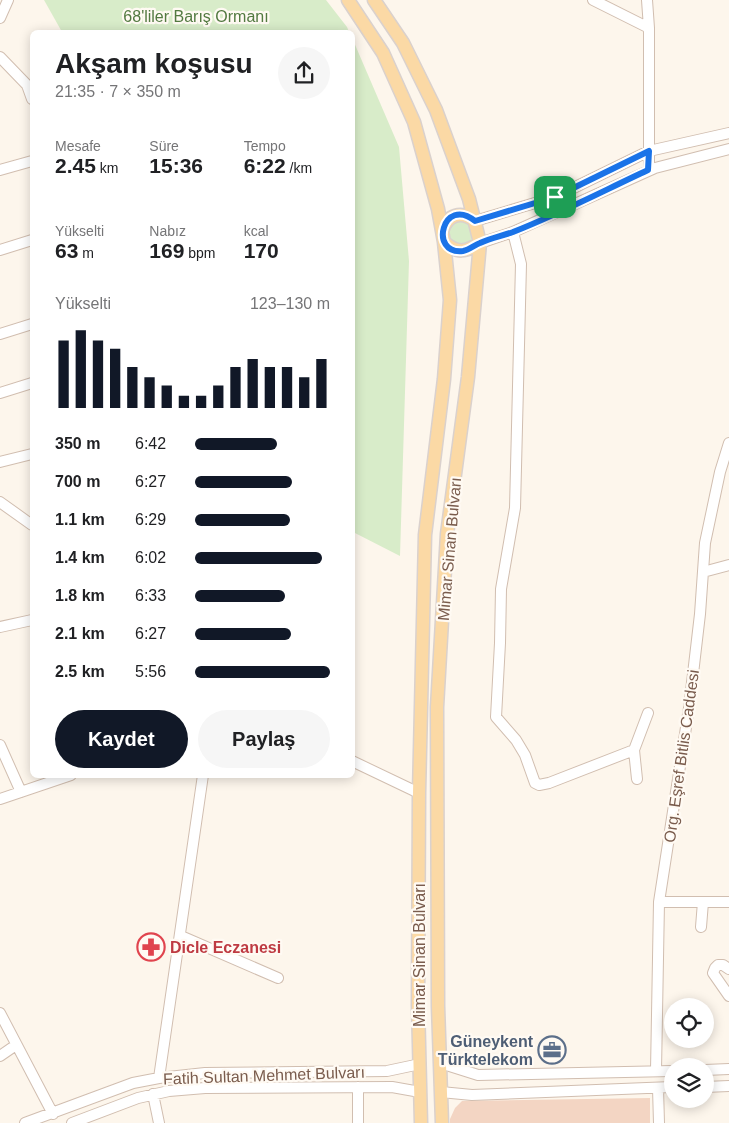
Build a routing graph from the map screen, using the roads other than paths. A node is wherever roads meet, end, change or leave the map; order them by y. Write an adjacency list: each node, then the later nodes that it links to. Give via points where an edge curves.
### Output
1 (8, 0): 6 (street)
2 (348, 0): 18 (main road, Mimar Sinan Bulvarı, via 383,53 414,122)
3 (374, 0): 16 (main road, Mimar Sinan Bulvarı, via 404,43 436,110)
4 (593, 0): 7 (street)
5 (647, 0): 7 (street)
6 (0, 18)
7 (649, 28): 12 (street)
8 (0, 57): 9 (street, via 27,85)
9 (30, 93)
10 (729, 133): 12 (street)
11 (729, 149): 15 (street)
12 (649, 151): 15 (street); 16 (street, via 555,197)
13 (30, 162): 14 (street)
14 (0, 170)
15 (648, 170): 17 (street)
16 (475, 221): 18 (main road, via 464,215 452,216 447,220); 20 (main road, Mimar Sinan Bulvarı)
17 (513, 232): 20 (street); 37 (street, via 521,264 515,508 500,589 496,717 516,740 535,783 539,785 549,784)
18 (443, 237): 20 (main road, via 453,250 459,251); 43 (main road, Mimar Sinan Bulvarı, via 450,300 425,535)
19 (30, 241): 21 (street)
20 (480, 243): 56 (main road, Mimar Sinan Bulvarı, via 468,377 447,534 437,707)
21 (0, 250)
22 (30, 325): 23 (street)
23 (0, 334)
24 (30, 384): 25 (street)
25 (0, 393)
26 (729, 443): 32 (street, Org. Eşref Bitlis Caddesi, via 705,543)
27 (30, 454): 28 (street)
28 (0, 462)
29 (0, 502): 30 (street)
30 (30, 524)
31 (729, 565): 32 (street)
32 (703, 572): 45 (street, Org. Eşref Bitlis Caddesi, via 689,708)
33 (30, 620): 34 (street)
34 (0, 626)
35 (648, 712): 37 (street)
36 (0, 745): 42 (street)
37 (634, 750): 41 (street)
38 (355, 762): 43 (street)
39 (62, 778): 42 (street)
40 (203, 778): 49 (street)
41 (637, 778)
42 (22, 792): 44 (street)
43 (419, 793): 57 (main road, Mimar Sinan Bulvarı)
44 (0, 799)
45 (659, 902): 46 (street); 60 (street, Org. Eşref Bitlis Caddesi)
46 (703, 902): 47 (street); 48 (street)
47 (729, 902)
48 (701, 927)
49 (181, 936): 51 (street); 62 (street)
50 (729, 969): 52 (street, via 718,965 714,973)
51 (278, 978)
52 (729, 996)
53 (0, 1013): 54 (street)
54 (16, 1046): 55 (street); 71 (street)
55 (0, 1056)
56 (440, 1063): 57 (main road); 60 (street, via 478,1075); 69 (main road, Mimar Sinan Bulvarı)
57 (420, 1064): 62 (street, Fatih Sultan Mehmet Bulvarı, via 387,1070); 68 (main road, Mimar Sinan Bulvarı)
58 (714, 1070): 59 (street)
59 (729, 1070)
60 (656, 1071): 61 (street)
61 (664, 1071)
62 (159, 1078): 71 (street, Fatih Sultan Mehmet Bulvarı, via 133,1083)
63 (729, 1086): 65 (street)
64 (358, 1087): 68 (street, Fatih Sultan Mehmet Bulvarı, via 392,1087); 70 (street, Fatih Sultan Mehmet Bulvarı, via 205,1088); 75 (street)
65 (714, 1087)
66 (658, 1088): 67 (street); 69 (street, via 472,1095); 78 (street)
67 (664, 1088)
68 (420, 1092): 69 (main road, via 431,1096); 76 (main road, Mimar Sinan Bulvarı)
69 (441, 1092): 77 (main road, Mimar Sinan Bulvarı)
70 (153, 1094): 73 (street, Fatih Sultan Mehmet Bulvarı); 74 (street)
71 (53, 1114): 72 (street, Fatih Sultan Mehmet Bulvarı)
72 (26, 1123)
73 (72, 1123)
74 (159, 1123)
75 (358, 1123)
76 (421, 1123)
77 (442, 1123)
78 (660, 1123)

